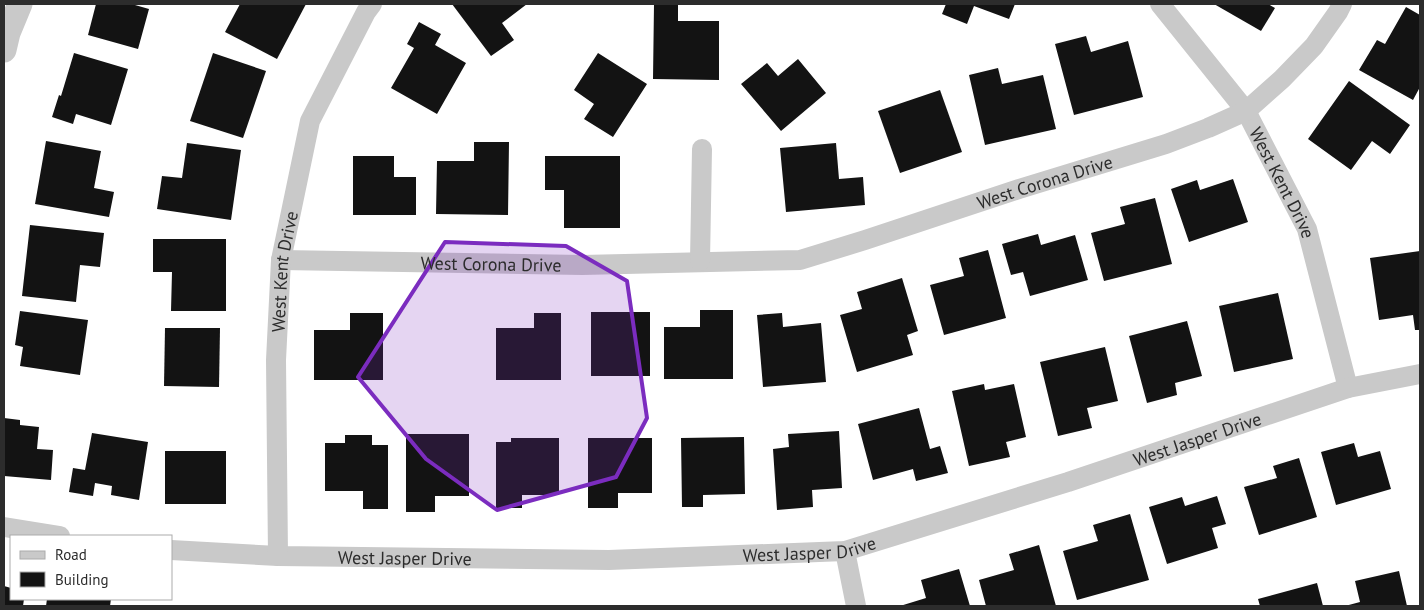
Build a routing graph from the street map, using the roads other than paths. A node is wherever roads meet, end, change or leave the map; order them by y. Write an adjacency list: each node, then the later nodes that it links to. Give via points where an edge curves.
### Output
1 (20, 4): 5 (street)
2 (372, 4): 8 (street, West Kent Drive, via 310,121)
3 (1160, 4): 6 (street, West Kent Drive)
4 (1342, 4): 6 (street, West Corona Drive, via 1314,46)
5 (4, 50)
6 (1246, 111): 9 (street, West Corona Drive, via 1166,144 800,260); 11 (street, West Kent Drive, via 1307,229)
7 (702, 149): 9 (street)
8 (282, 260): 9 (street, West Corona Drive, via 582,264); 16 (street, West Kent Drive, via 276,360)
9 (700, 261)
10 (1420, 374): 11 (street, West Jasper Drive)
11 (1348, 388): 15 (street, West Jasper Drive, via 1068,482)
12 (4, 527): 13 (street)
13 (54, 535)
14 (172, 550): 16 (street, West Jasper Drive)
15 (844, 550): 16 (street, West Jasper Drive, via 609,560); 17 (street)
16 (278, 556)
17 (856, 606)

